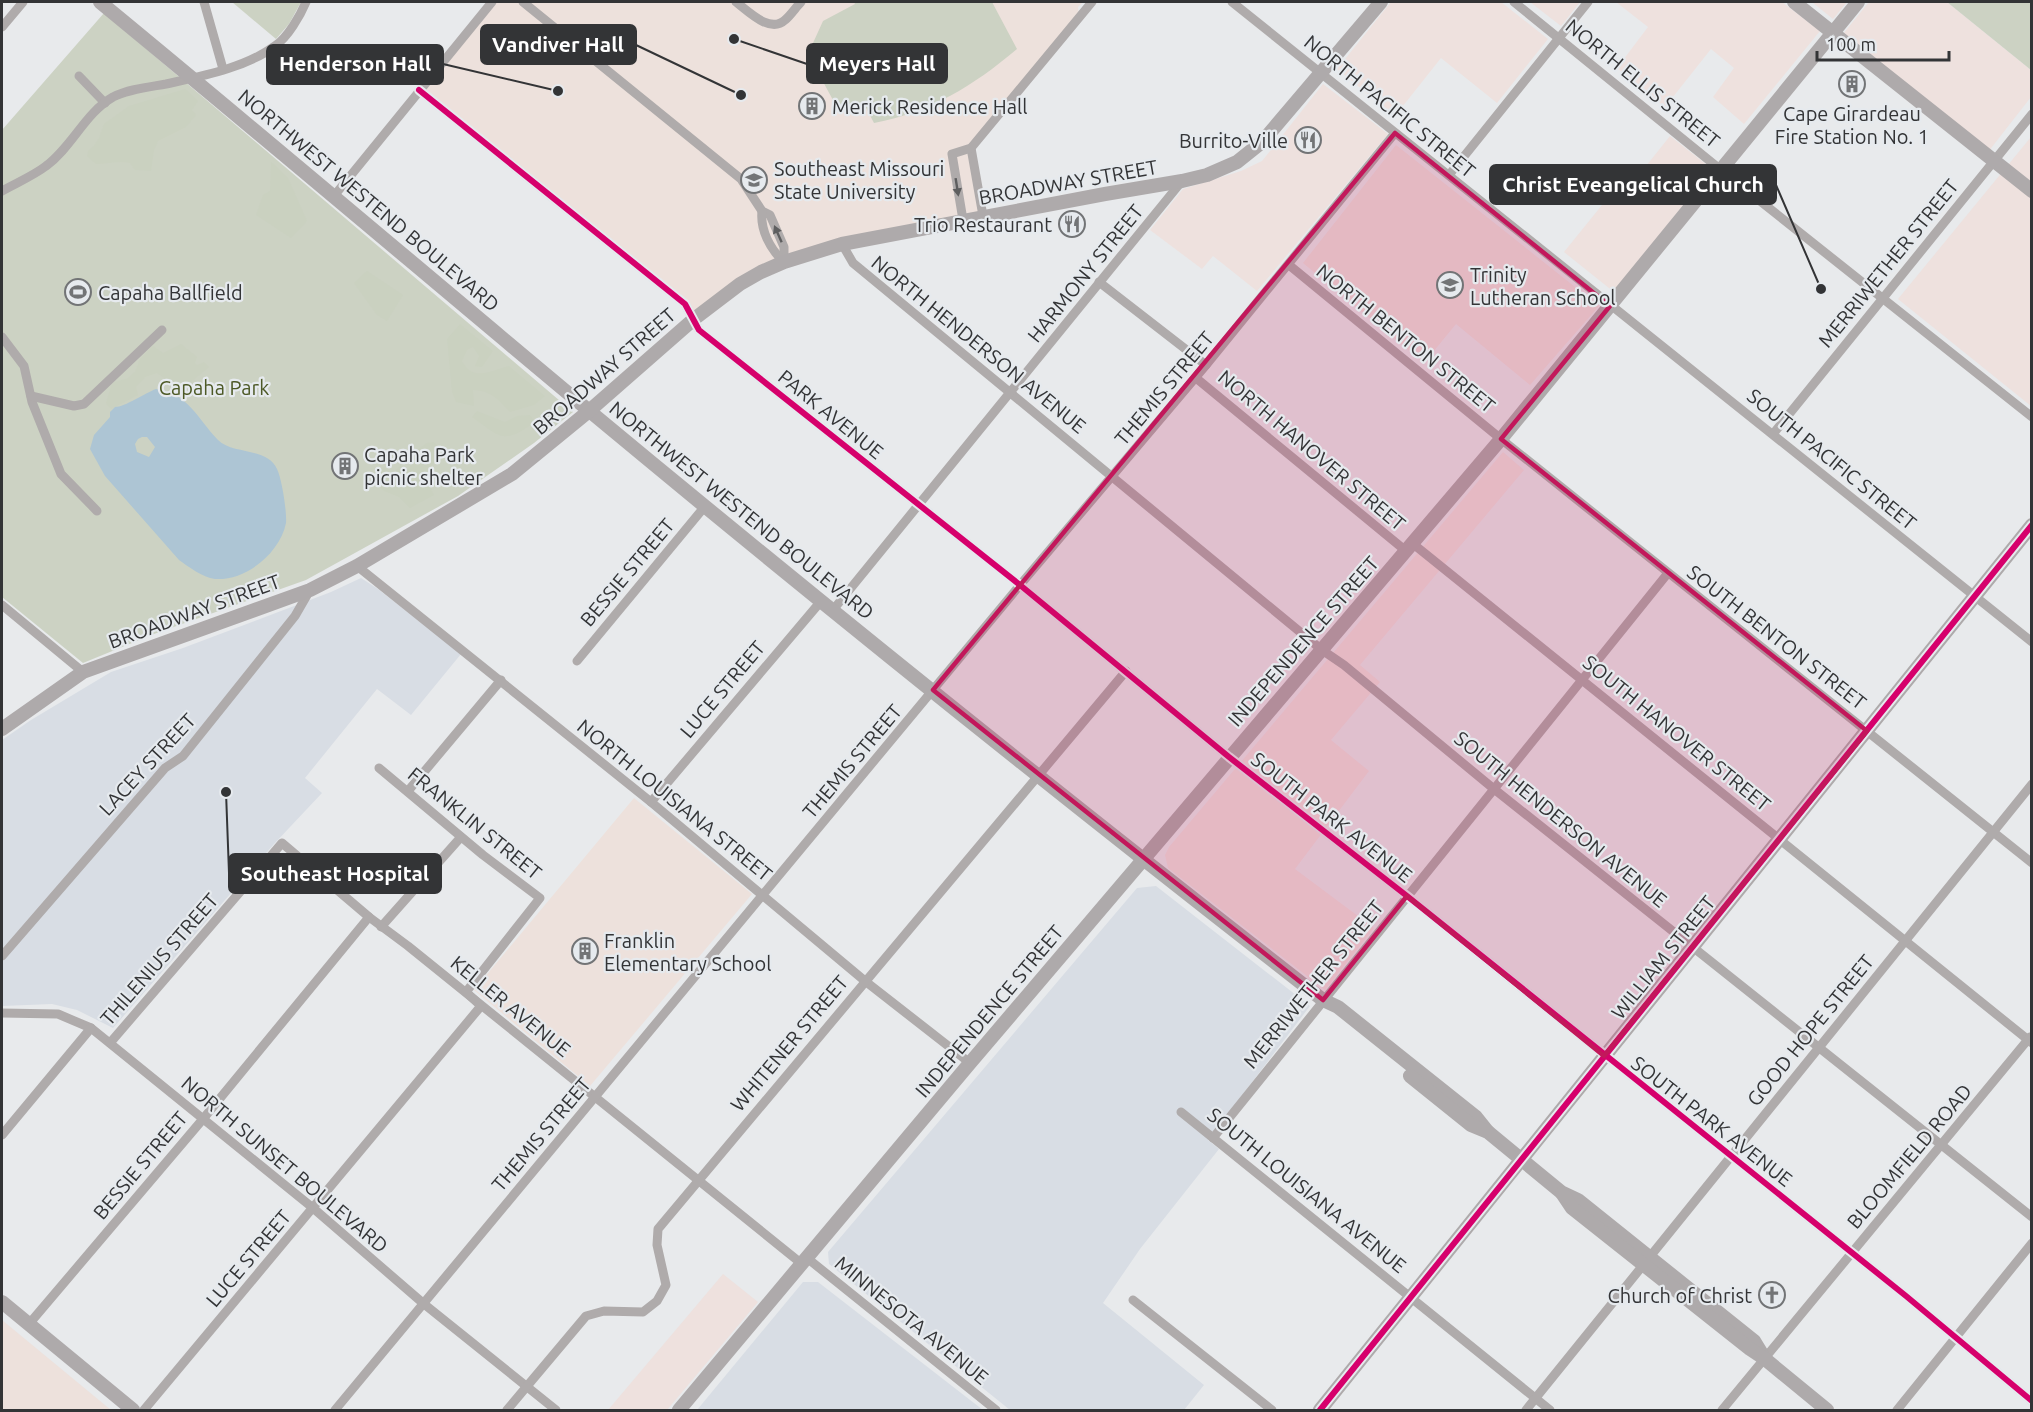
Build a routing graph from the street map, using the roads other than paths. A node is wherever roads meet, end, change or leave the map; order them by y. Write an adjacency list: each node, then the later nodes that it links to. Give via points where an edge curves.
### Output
1 (23, 2): 16 (street)
2 (100, 2): 22 (street, NORTHWEST WESTEND BOULEVARD)
3 (204, 2): 19 (street)
4 (306, 2): 19 (street, via 277,46)
5 (492, 2): 23 (street)
6 (526, 2): 38 (street, via 741,179 762,211 761,222 773,252)
7 (736, 2): 8 (street, via 772,25 784,22)
8 (801, 2)
9 (1092, 2): 27 (street)
10 (1232, 2): 20 (street, NORTH PACIFIC STREET)
11 (1381, 2): 20 (street, BROADWAY STREET)
12 (1514, 2): 18 (street, NORTH ELLIS STREET)
13 (1588, 2): 18 (street)
14 (1794, 2): 17 (street)
15 (1858, 2): 17 (street, INDEPENDENCE STREET)
16 (2, 27)
17 (1833, 32): 28 (street); 29 (street, INDEPENDENCE STREET)
18 (1558, 38): 29 (street, NORTH ELLIS STREET); 30 (street)
19 (223, 69): 22 (street)
20 (1321, 74): 26 (street, NORTH PACIFIC STREET); 31 (street, BROADWAY STREET, via 1262,142 1237,162)
21 (79, 76): 24 (street)
22 (193, 78): 24 (street, via 135,90); 34 (street, NORTHWEST WESTEND BOULEVARD)
23 (419, 90): 34 (street); 43 (street, PARK AVENUE, via 685,304)
24 (105, 103): 32 (street, via 46,166)
25 (2031, 114): 28 (street, MERRIWETHER STREET)
26 (1395, 133): 30 (street, NORTH PACIFIC STREET); 39 (street, THEMIS STREET)
27 (971, 148): 35 (street); 36 (street, one-way to 36, via 952,154)
28 (1994, 160): 33 (street); 41 (street, MERRIWETHER STREET)
29 (1721, 170): 41 (street, NORTH ELLIS STREET); 42 (street, INDEPENDENCE STREET)
30 (1449, 175): 42 (street, NORTH PACIFIC STREET)
31 (1182, 181): 35 (street, BROADWAY STREET); 40 (street, HARMONY STREET)
32 (2, 191)
33 (2031, 191)
34 (334, 196): 50 (street, NORTHWEST WESTEND BOULEVARD)
35 (983, 216): 36 (street, BROADWAY STREET)
36 (963, 220): 37 (street, BROADWAY STREET)
37 (842, 244): 38 (street, BROADWAY STREET); 48 (street, NORTH HENDERSON AVENUE, via 853,263)
38 (784, 262): 43 (street, BROADWAY STREET, via 740,284)
39 (1289, 265): 46 (street, THEMIS STREET); 53 (street, NORTH BENTON STREET)
40 (1099, 282): 46 (street, NORTH HANOVER STREET); 48 (street, HARMONY STREET)
41 (1882, 299): 51 (street, NORTH ELLIS STREET); 52 (street, MERRIWETHER STREET)
42 (1610, 306): 52 (street, SOUTH PACIFIC STREET); 53 (street, INDEPENDENCE STREET)
43 (693, 319): 50 (street, BROADWAY STREET); 55 (street, PARK AVENUE, via 699,330)
44 (162, 330): 49 (street, via 84,404 74,406)
45 (2, 337): 49 (street, via 24,366)
46 (1206, 365): 47 (street, THEMIS STREET)
47 (1196, 378): 54 (street, THEMIS STREET); 59 (street, NORTH HANOVER STREET)
48 (1011, 392): 54 (street, NORTH HENDERSON AVENUE); 55 (street, HARMONY STREET)
49 (31, 396): 57 (street, via 61,474)
50 (590, 411): 56 (street, NORTHWEST WESTEND BOULEVARD); 60 (street, BROADWAY STREET, via 512,474)
51 (2031, 417)
52 (1773, 434): 64 (street, SOUTH PACIFIC STREET)
53 (1501, 439): 59 (street, INDEPENDENCE STREET); 61 (street, SOUTH BENTON STREET)
54 (1113, 477): 62 (street, THEMIS STREET); 69 (street, NORTH HENDERSON AVENUE)
55 (919, 505): 62 (street, PARK AVENUE); 67 (street, HARMONY STREET)
56 (706, 506): 65 (street, NORTHWEST WESTEND BOULEVARD); 70 (street, BESSIE STREET)
57 (97, 512)
58 (2031, 525): 64 (street, WILLIAM STREET)
59 (1409, 547): 69 (street, INDEPENDENCE STREET); 74 (street, SOUTH HANOVER STREET)
60 (357, 566): 63 (street, BROADWAY STREET); 73 (street, NORTH LOUISIANA STREET)
61 (1668, 573): 74 (street, MERRIWETHER STREET); 77 (street, SOUTH BENTON STREET)
62 (1020, 585): 71 (street, PARK AVENUE); 75 (street, THEMIS STREET)
63 (310, 590): 72 (street, BROADWAY STREET); 97 (street, LACEY STREET, via 295,616 183,756 165,768)
64 (1974, 596): 68 (street, SOUTH PACIFIC STREET); 77 (street, WILLIAM STREET)
65 (822, 600): 67 (street, NORTHWEST WESTEND BOULEVARD); 84 (street, LUCE STREET)
66 (2, 605): 72 (street)
67 (833, 610): 75 (street, NORTHWEST WESTEND BOULEVARD)
68 (2031, 642)
69 (1322, 650): 78 (street, INDEPENDENCE STREET); 82 (street, SOUTH HENDERSON AVENUE)
70 (577, 661)
71 (1126, 671): 78 (street, PARK AVENUE); 80 (street, WHITENER STREET)
72 (83, 672): 76 (street, BROADWAY STREET)
73 (501, 680): 83 (street); 84 (street, NORTH LOUISIANA STREET)
74 (1582, 680): 82 (street, MERRIWETHER STREET); 87 (street, SOUTH HANOVER STREET)
75 (933, 690): 80 (street, NORTHWEST WESTEND BOULEVARD); 91 (street, THEMIS STREET)
76 (2, 729)
77 (1867, 731): 85 (street, SOUTH BENTON STREET); 87 (street, WILLIAM STREET)
78 (1229, 757): 89 (street, INDEPENDENCE STREET); 92 (street, SOUTH PARK AVENUE)
79 (379, 768): 83 (street, FRANKLIN STREET)
80 (1039, 777): 89 (street, NORTHWEST WESTEND BOULEVARD); 98 (street, WHITENER STREET)
81 (2031, 784): 85 (street, GOOD HOPE STREET)
82 (1494, 789): 92 (street, MERRIWETHER STREET); 96 (street, SOUTH HENDERSON AVENUE)
83 (408, 791): 86 (street, FRANKLIN STREET)
84 (651, 802): 91 (street, NORTH LOUISIANA STREET)
85 (1993, 832): 90 (street, SOUTH BENTON STREET); 95 (street, GOOD HOPE STREET)
86 (461, 837): 94 (street); 100 (street, FRANKLIN STREET, via 540,898 466,992)
87 (1780, 839): 95 (street, SOUTH HANOVER STREET); 96 (street, WILLIAM STREET)
88 (282, 843): 93 (street, KELLER AVENUE); 104 (street, THILENIUS STREET)
89 (1143, 860): 99 (street, NORTHWEST WESTEND BOULEVARD); 107 (street, INDEPENDENCE STREET)
90 (2031, 863)
91 (763, 896): 98 (street, NORTH LOUISIANA STREET); 108 (street, THEMIS STREET)
92 (1407, 896): 99 (street, MERRIWETHER STREET); 106 (street, SOUTH PARK AVENUE)
93 (369, 917): 94 (street, KELLER AVENUE); 110 (street, BESSIE STREET)
94 (381, 927): 100 (street, KELLER AVENUE)
95 (1904, 941): 103 (street, SOUTH HANOVER STREET); 105 (street, GOOD HOPE STREET)
96 (1693, 947): 105 (street, SOUTH HENDERSON AVENUE); 106 (street, WILLIAM STREET)
97 (2, 956)
98 (865, 981): 107 (street, NORTH LOUISIANA STREET); 116 (street, WHITENER STREET)
99 (1323, 1000): 112 (street, MERRIWETHER STREET); 115 (street, NORTHWEST WESTEND BOULEVARD, via 1332,1014 1461,1118 1488,1132)
100 (481, 1006): 108 (street, KELLER AVENUE); 117 (street, LUCE STREET)
101 (2, 1013): 102 (street, NORTH SUNSET BOULEVARD, via 58,1014)
102 (91, 1028): 104 (street, NORTH SUNSET BOULEVARD); 111 (street, THILENIUS STREET)
103 (2030, 1039): 113 (street, BLOOMFIELD ROAD)
104 (110, 1043): 110 (street, NORTH SUNSET BOULEVARD)
105 (1819, 1047): 113 (street, SOUTH HENDERSON AVENUE); 114 (street, GOOD HOPE STREET)
106 (1604, 1056): 114 (street, SOUTH PARK AVENUE); 115 (street, WILLIAM STREET)
107 (970, 1063): 121 (street, INDEPENDENCE STREET)
108 (596, 1097): 116 (street, KELLER AVENUE); 126 (street, THEMIS STREET)
109 (1181, 1112): 112 (street, SOUTH LOUISIANA AVENUE)
110 (203, 1119): 117 (street, NORTH SUNSET BOULEVARD); 127 (street, BESSIE STREET)
111 (2, 1135)
112 (1213, 1138): 123 (street, SOUTH LOUISIANA AVENUE)
113 (1941, 1144): 118 (street, SOUTH HENDERSON AVENUE); 120 (street, BLOOMFIELD ROAD)
114 (1731, 1156): 120 (street, SOUTH PARK AVENUE); 122 (street, GOOD HOPE STREET)
115 (1521, 1158): 122 (street, NORTHWEST WESTEND BOULEVARD, via 1562,1192 1578,1200); 123 (street, WILLIAM STREET)
116 (698, 1181): 121 (street, KELLER AVENUE); 130 (street, WHITENER STREET, via 658,1229 657,1245 666,1285 657,1301 643,1312 604,1311 586,1316)
117 (313, 1208): 126 (street, NORTH SUNSET BOULEVARD); 134 (street, LUCE STREET)
118 (2031, 1217)
119 (2031, 1243): 128 (street)
120 (1852, 1253): 128 (street, SOUTH PARK AVENUE); 129 (street, BLOOMFIELD ROAD)
121 (804, 1261): 138 (street, INDEPENDENCE STREET); 139 (street, MINNESOTA AVENUE)
122 (1646, 1262): 129 (street, NORTHWEST WESTEND BOULEVARD, via 1754,1341); 131 (street, GOOD HOPE STREET)
123 (1411, 1297): 131 (street, SOUTH LOUISIANA AVENUE); 141 (street, WILLIAM STREET)
124 (1133, 1300): 140 (street)
125 (2, 1302): 127 (street)
126 (424, 1304): 130 (street, NORTH SUNSET BOULEVARD); 135 (street, THEMIS STREET)
127 (29, 1324): 133 (street)
128 (1956, 1337): 132 (street, SOUTH PARK AVENUE); 146 (street)
129 (1765, 1359): 144 (street, BLOOMFIELD ROAD); 145 (street, NORTHWEST WESTEND BOULEVARD)
130 (527, 1386): 136 (street, WHITENER STREET); 137 (street, NORTH SUNSET BOULEVARD)
131 (1536, 1399): 142 (street, GOOD HOPE STREET); 143 (street, SOUTH LOUISIANA AVENUE)
132 (2031, 1401)
133 (133, 1410)
134 (144, 1410)
135 (335, 1410)
136 (507, 1410)
137 (556, 1410)
138 (679, 1410)
139 (996, 1410)
140 (1272, 1410)
141 (1320, 1410)
142 (1526, 1410)
143 (1550, 1410)
144 (1722, 1410)
145 (1827, 1410)
146 (1897, 1410)

